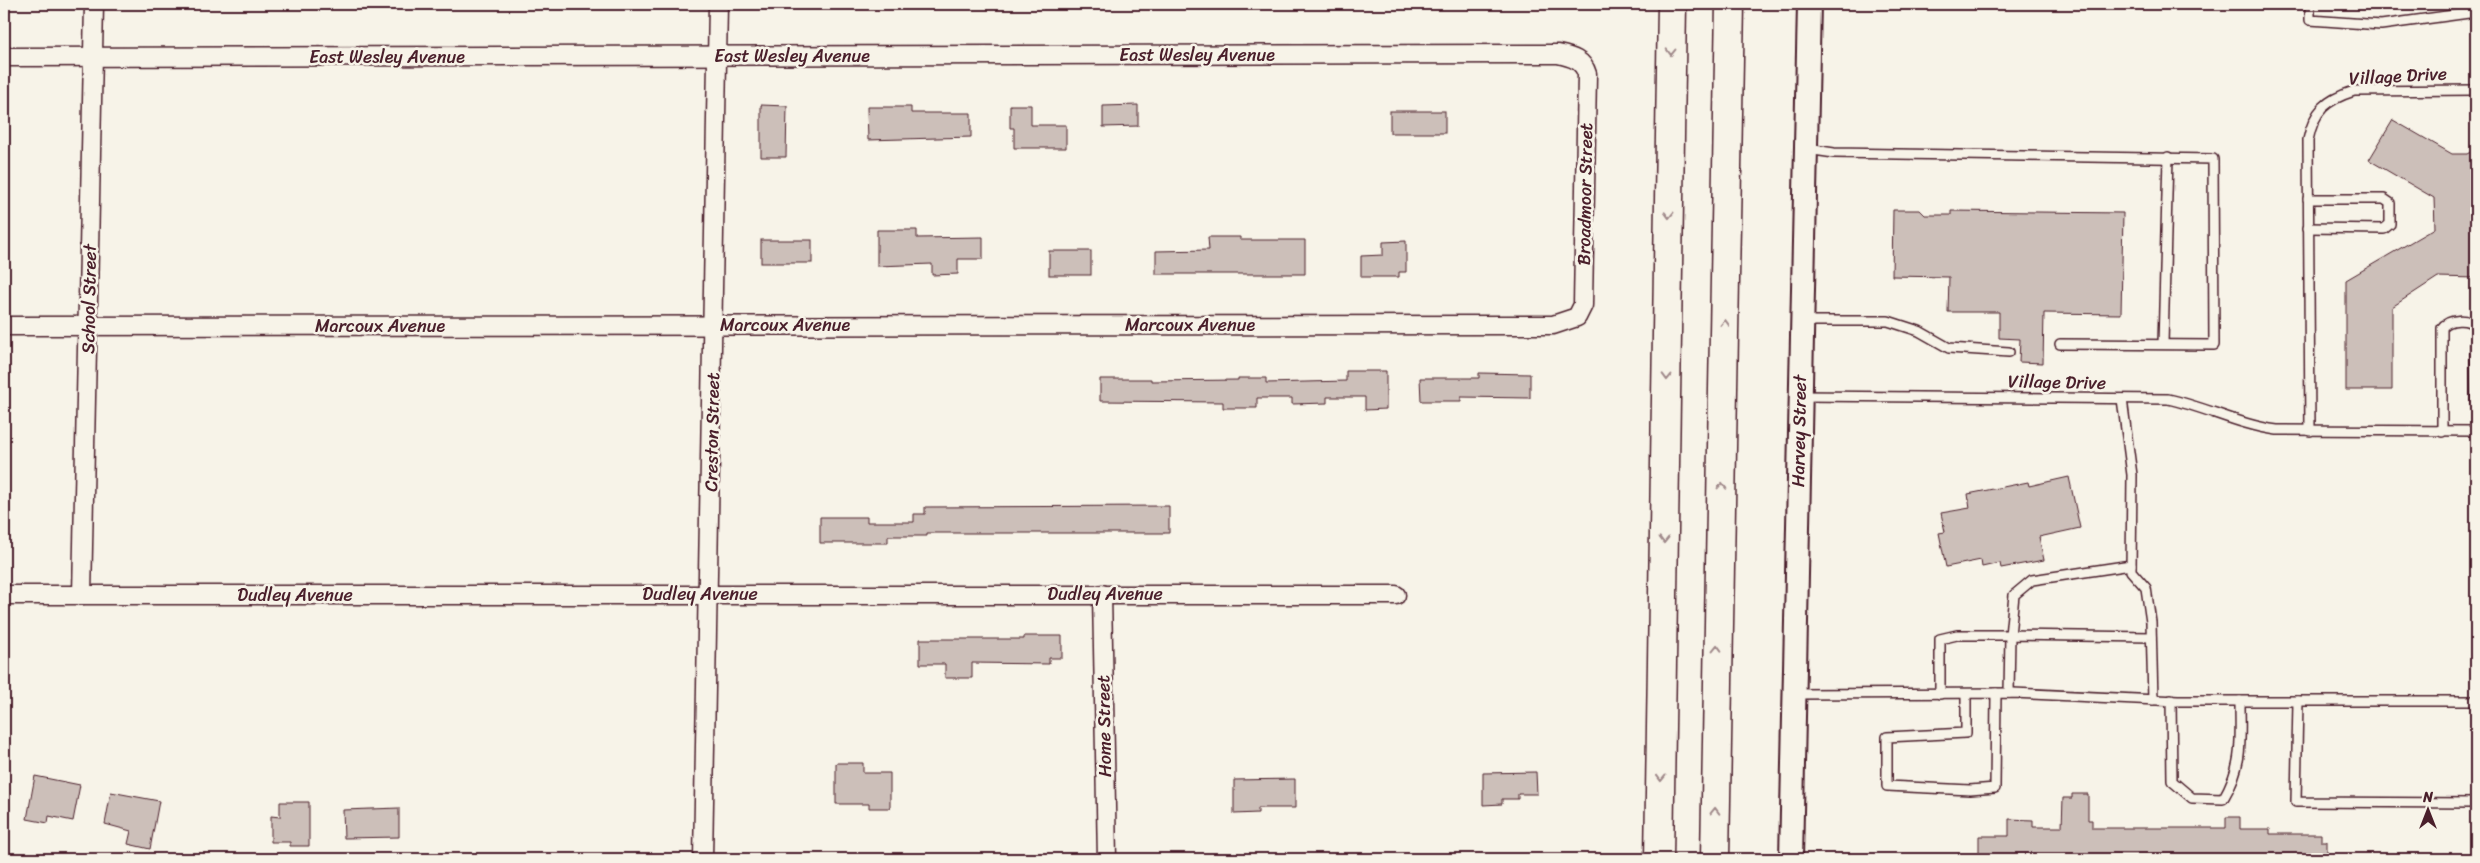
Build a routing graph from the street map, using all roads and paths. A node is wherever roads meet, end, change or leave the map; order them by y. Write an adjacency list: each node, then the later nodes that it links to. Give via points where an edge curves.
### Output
1 (94, 4): 10 (street, School Street)
2 (718, 4): 8 (street, Creston Street)
3 (1672, 4): 51 (highway, one-way to 51)
4 (1730, 4): 52 (highway, one-way to 4)
5 (1809, 4): 13 (street, Harvey Street)
6 (2310, 4): 7 (lane, via 2310,20 2381,25)
7 (2476, 12)
8 (717, 56): 10 (street, East Wesley Avenue); 11 (street, East Wesley Avenue, via 1558,54); 19 (street, Creston Street)
9 (4, 57): 10 (street, East Wesley Avenue)
10 (94, 57): 21 (street, School Street)
11 (1579, 61): 18 (street, Broadmoor Street, via 1587,74 1583,305 1577,317)
12 (2476, 90): 15 (lane, Village Drive, via 2354,91 2336,97 2312,122 2308,140)
13 (1807, 149): 14 (lane, via 1834,153); 17 (street, Harvey Street)
14 (2168, 157): 23 (lane); 23 (lane, via 2213,159 2214,345)
15 (2308, 198): 16 (lane, Village Drive); 16 (lane, via 2384,199 2390,203 2391,220 2384,229)
16 (2308, 228): 27 (lane, Village Drive)
17 (1802, 321): 24 (lane, via 1888,321 1919,331 1949,348); 25 (street, Harvey Street)
18 (1566, 322): 19 (street, Marcoux Avenue, via 1553,325)
19 (714, 325): 21 (street, Marcoux Avenue); 31 (street, Creston Street)
20 (4, 326): 21 (street, Marcoux Avenue)
21 (88, 326): 34 (street, School Street)
22 (2060, 344): 23 (lane)
23 (2163, 344)
24 (2009, 352)
25 (1800, 396): 26 (lane, Village Drive); 40 (street, Harvey Street)
26 (2122, 399): 27 (lane, Village Drive, via 2168,400 2195,405 2254,427); 30 (lane, via 2132,475)
27 (2310, 431): 29 (lane, Village Drive)
28 (2476, 431): 29 (lane, Village Drive); 29 (lane, via 2475,327 2466,321 2450,322 2442,328)
29 (2442, 432)
30 (2131, 565): 36 (lane, via 2032,580 2014,595); 37 (lane, via 2131,571 2146,588)
31 (708, 594): 32 (street, Dudley Avenue); 34 (street, Dudley Avenue); 49 (street, Creston Street)
32 (1102, 594): 35 (street, Dudley Avenue); 50 (street, Home Street)
33 (4, 595): 34 (street, Dudley Avenue)
34 (82, 595)
35 (1396, 595)
36 (2010, 635): 37 (lane); 39 (lane); 41 (lane, via 1957,635 1940,639)
37 (2151, 637): 43 (lane)
38 (1996, 693): 39 (lane); 42 (lane); 42 (lane, via 1995,788 1887,786 1887,737 1966,733)
39 (2009, 693): 43 (lane)
40 (1794, 694): 41 (lane); 53 (street, Harvey Street)
41 (1940, 694): 42 (lane)
42 (1966, 694)
43 (2153, 700): 44 (lane)
44 (2171, 700): 45 (lane); 45 (lane, via 2172,781 2192,798 2224,799 2235,780 2240,754)
45 (2240, 701): 46 (lane)
46 (2298, 701): 47 (lane); 48 (lane, via 2296,802)
47 (2476, 701)
48 (2476, 803)
49 (703, 859)
50 (1106, 859)
51 (1659, 859)
52 (1715, 859)
53 (1791, 859)

